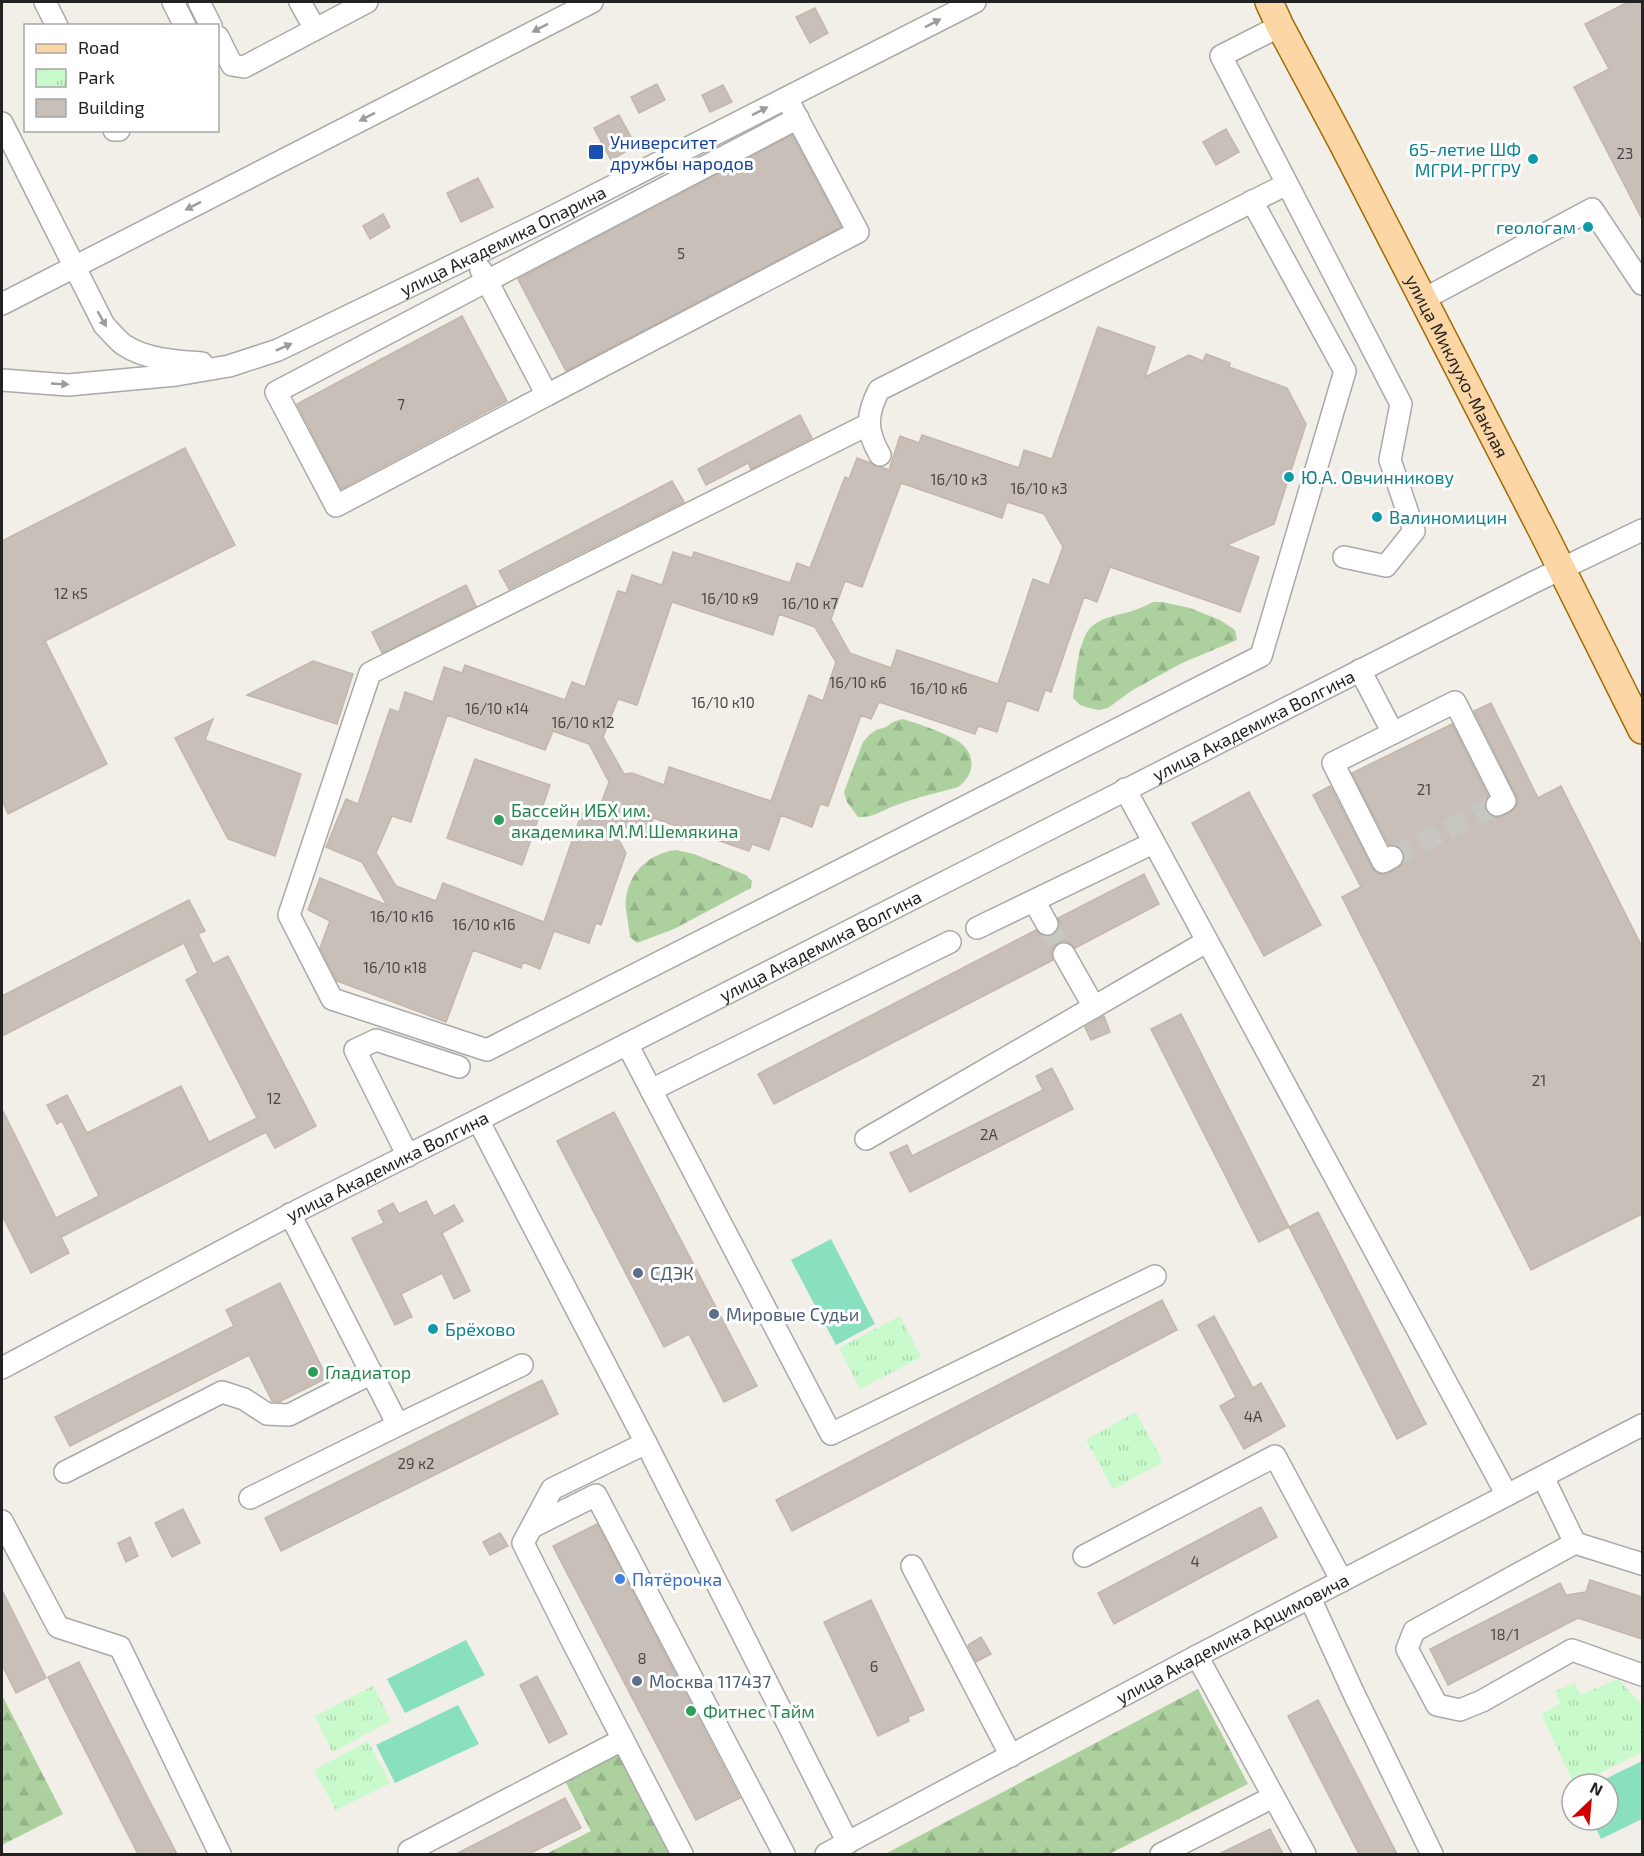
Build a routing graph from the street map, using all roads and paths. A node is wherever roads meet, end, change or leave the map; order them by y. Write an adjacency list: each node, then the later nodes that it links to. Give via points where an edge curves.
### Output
1 (45, 2): 10 (street)
2 (173, 2): 11 (street)
3 (200, 2): 12 (street)
4 (300, 2): 14 (street)
5 (368, 2): 9 (street)
6 (975, 2): 16 (street, улица Академика Опарина, one-way to 6)
7 (1269, 2): 13 (main road, улица Миклухо-Маклая)
8 (585, 3): 22 (street, one-way to 22)
9 (344, 7): 14 (street)
10 (56, 24)
11 (184, 24)
12 (211, 24)
13 (1280, 26): 19 (street, via 1221,56); 25 (main road, улица Миклухо-Маклая)
14 (315, 29): 15 (street, via 244,67 232,65)
15 (219, 40)
16 (787, 98): 17 (street); 21 (street, улица Академика Опарина, one-way to 16)
17 (798, 118): 23 (street); 29 (street, via 858,232)
18 (2, 123): 22 (street)
19 (1287, 184): 20 (street); 33 (street, via 1401,404 1390,460 1414,531 1386,566)
20 (1252, 201): 30 (street, via 879,390); 30 (street, via 1345,371 1261,656 487,1050 332,999 290,915 369,673)
21 (473, 256): 23 (street); 27 (street, улица Академика Опарина, one-way to 21, via 278,350)
22 (75, 267): 26 (street); 27 (street, one-way to 27, via 104,325 123,345 145,355)
23 (487, 281): 29 (street); 29 (street, via 276,392 336,506)
24 (1642, 284): 25 (street, via 1592,209)
25 (1424, 299): 34 (main road, улица Миклухо-Маклая)
26 (2, 304)
27 (229, 366): 28 (street, улица Академика Опарина, one-way to 27, via 68,385)
28 (2, 380)
29 (547, 395)
30 (869, 424): 31 (street, via 872,442)
31 (880, 455)
32 (1642, 530): 34 (street, улица Академика Волгина)
33 (1344, 556)
34 (1561, 569): 35 (street, улица Академика Волгина); 36 (main road, улица Миклухо-Маклая)
35 (1360, 670): 37 (street); 38 (street, улица Академика Волгина)
36 (1642, 730)
37 (1393, 733): 39 (street, via 1455,702 1505,801); 41 (street, via 1333,763 1383,862)
38 (1125, 789): 40 (street); 49 (street, улица Академика Волгина)
39 (1497, 805)
40 (1153, 843): 42 (street); 46 (street)
41 (1392, 857)
42 (1034, 901): 43 (street); 44 (street)
43 (1047, 924)
44 (977, 928)
45 (950, 942): 51 (street)
46 (1206, 942): 48 (street); 65 (street)
47 (1064, 954): 48 (street)
48 (1094, 1007): 53 (street)
49 (627, 1044): 51 (street); 52 (street, улица Академика Волгина)
50 (459, 1067): 54 (street, via 376,1040 355,1050)
51 (651, 1090): 56 (street, via 831,1434)
52 (478, 1120): 54 (street, улица Академика Волгина); 62 (street)
53 (866, 1139)
54 (408, 1156): 55 (street, улица Академика Волгина)
55 (290, 1215): 58 (street, улица Академика Волгина); 59 (street)
56 (1155, 1276)
57 (522, 1365): 60 (street)
58 (2, 1368)
59 (372, 1373): 60 (street); 63 (street, via 289,1416 267,1414 244,1399 222,1392)
60 (398, 1425): 66 (street)
61 (1642, 1425): 64 (street, улица Академика Арцимовича)
62 (646, 1443): 68 (street, via 552,1490); 80 (street)
63 (65, 1472)
64 (1543, 1477): 65 (street, улица Академика Арцимовича); 69 (street)
65 (1506, 1495): 73 (street, улица Академика Арцимовича)
66 (250, 1498)
67 (2, 1521): 82 (street, via 58,1627 120,1647)
68 (532, 1527): 77 (street, via 523,1543); 84 (street, via 596,1495)
69 (1575, 1543): 71 (street); 76 (street, via 1414,1631 1407,1649 1437,1705 1460,1710 1572,1650)
70 (1084, 1556): 73 (street, via 1275,1456)
71 (1642, 1564)
72 (912, 1566): 78 (street)
73 (1342, 1581): 74 (street, улица Академика Арцимовича)
74 (1310, 1598): 75 (street, улица Академика Арцимовича); 88 (street)
75 (1197, 1656): 78 (street, улица Академика Арцимовича); 79 (street)
76 (1642, 1675)
77 (622, 1740): 81 (street); 83 (street)
78 (1011, 1756): 80 (street, улица Академика Арцимовича)
79 (1273, 1797): 86 (street); 87 (street)
80 (848, 1843): 85 (street, улица Академика Арцимовича)
81 (409, 1851)
82 (220, 1854)
83 (682, 1854)
84 (784, 1854)
85 (826, 1854)
86 (1161, 1854)
87 (1305, 1854)
88 (1432, 1854)

